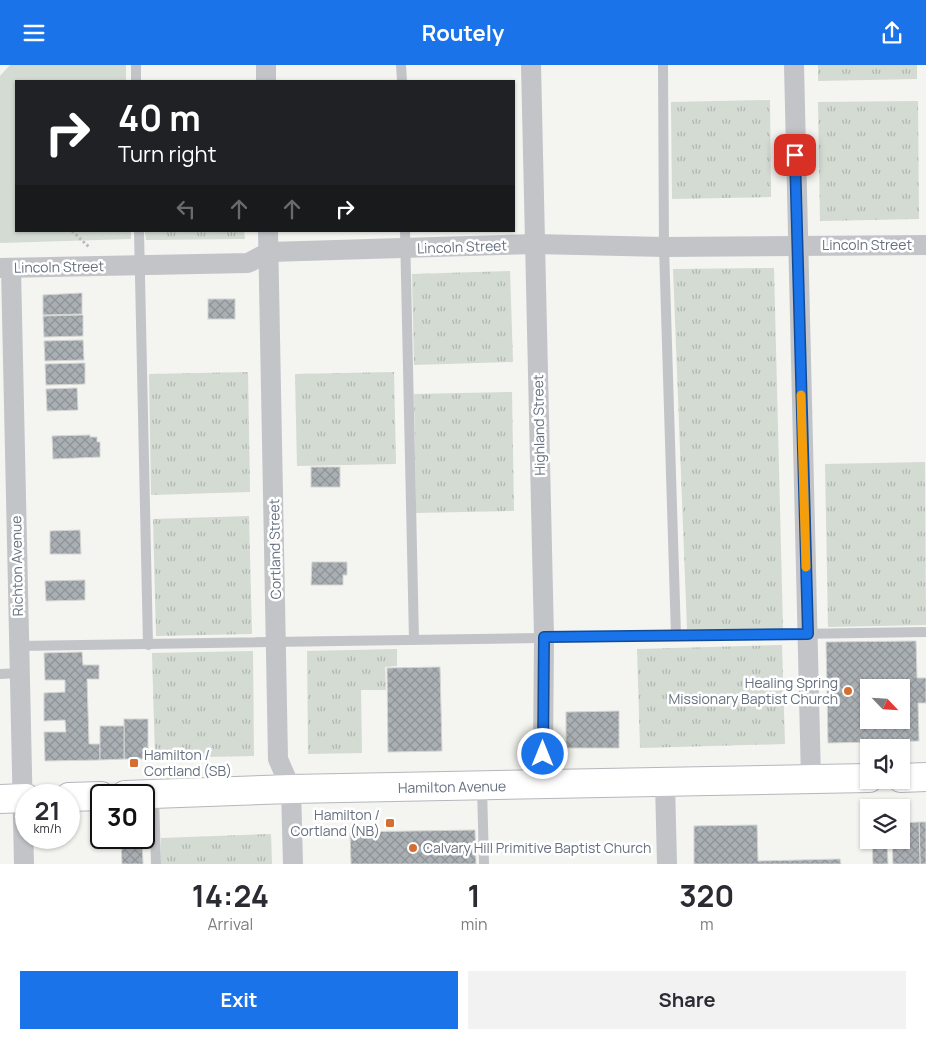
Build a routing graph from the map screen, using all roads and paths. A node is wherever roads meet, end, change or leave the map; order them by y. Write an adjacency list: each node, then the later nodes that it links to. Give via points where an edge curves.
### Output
1 (136, 65): 7 (lane)
2 (266, 65): 8 (street)
3 (401, 65): 9 (lane)
4 (531, 65): 14 (street, Highland Street)
5 (664, 65): 18 (lane)
6 (794, 65): 16 (street)
7 (136, 80)
8 (266, 80)
9 (402, 80)
10 (73, 232): 17 (path)
11 (139, 232): 20 (lane)
12 (268, 232): 19 (street, Cortland Street)
13 (405, 240): 14 (street, Lincoln Street); 19 (street, Lincoln Street); 26 (lane)
14 (535, 244): 18 (street, Lincoln Street); 25 (street, Highland Street)
15 (926, 245): 16 (street, Lincoln Street)
16 (796, 246): 18 (street, Lincoln Street); 23 (street)
17 (89, 247)
18 (664, 247): 24 (lane)
19 (269, 252): 20 (street, Lincoln Street, via 248,263); 27 (street, Cortland Street)
20 (139, 265): 21 (street, Lincoln Street); 28 (lane)
21 (5, 268): 29 (street, Richton Avenue)
22 (926, 632): 23 (lane)
23 (808, 634): 24 (lane); 34 (street)
24 (676, 636): 25 (lane)
25 (544, 637): 26 (lane); 37 (street, Highland Street, via 543,754)
26 (414, 640): 27 (lane)
27 (278, 643): 28 (lane); 39 (street, Cortland Street, via 278,759)
28 (148, 645): 29 (lane)
29 (19, 646): 30 (street, Richton Avenue)
30 (10, 673): 36 (street, Richton Avenue)
31 (926, 777): 32 (main road)
32 (910, 778)
33 (860, 779): 34 (main road, Hamilton Avenue)
34 (811, 780): 35 (main road, Hamilton Avenue)
35 (665, 783): 37 (main road, Hamilton Avenue); 47 (street)
36 (15, 784)
37 (547, 786): 38 (main road, Hamilton Avenue)
38 (482, 787): 39 (main road, Hamilton Avenue); 46 (lane)
39 (291, 789): 40 (main road, Hamilton Avenue); 45 (street, Cortland Street)
40 (155, 794)
41 (155, 829): 44 (lane)
42 (22, 849): 43 (street, Richton Avenue)
43 (24, 864)
44 (156, 864)
45 (293, 864)
46 (484, 864)
47 (667, 864)

